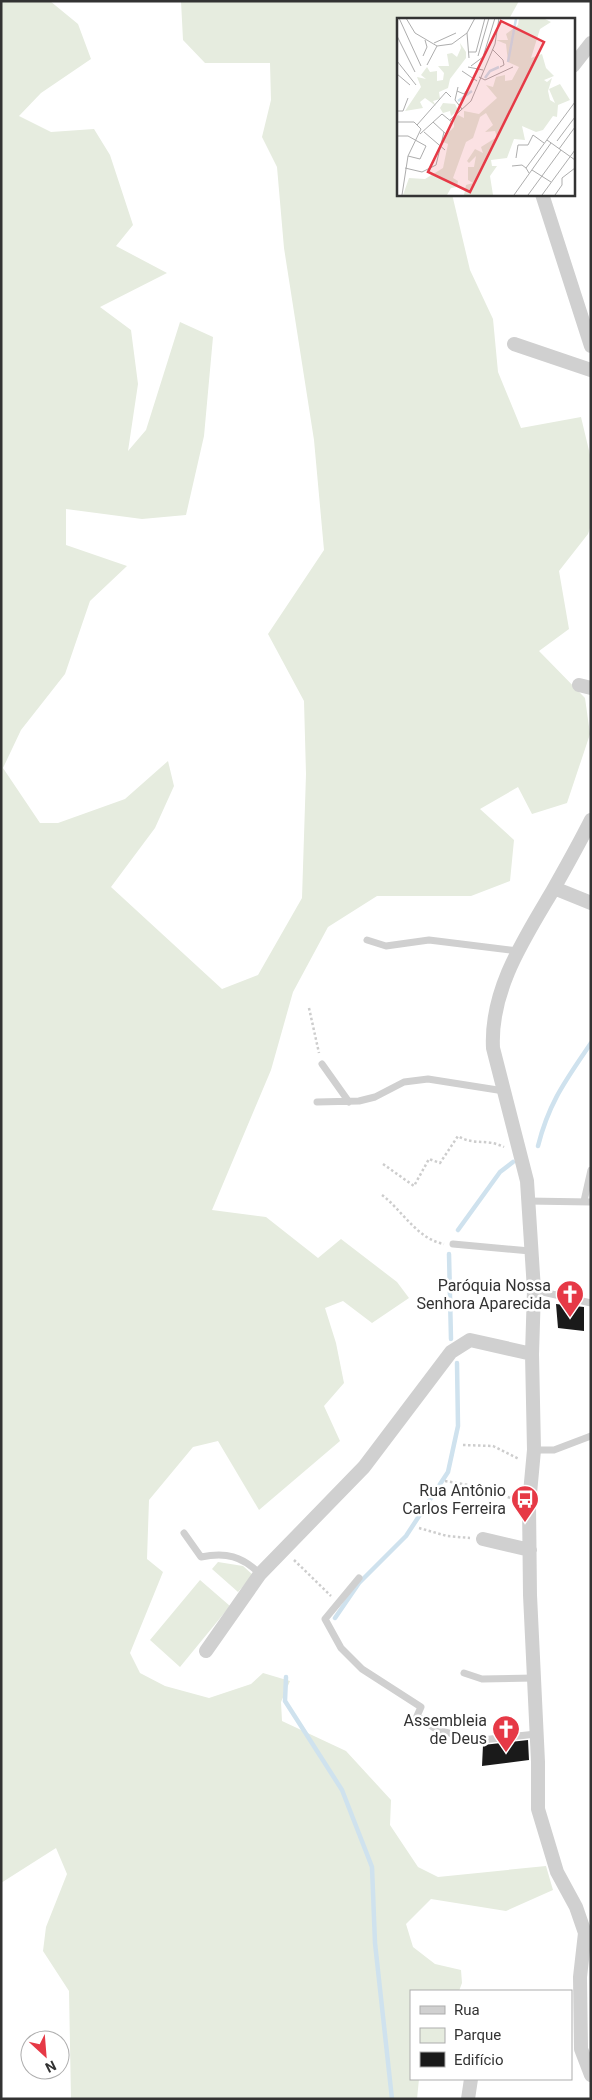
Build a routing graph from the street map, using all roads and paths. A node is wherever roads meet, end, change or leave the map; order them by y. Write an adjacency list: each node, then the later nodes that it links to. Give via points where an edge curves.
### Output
1 (591, 43): 2 (street)
2 (574, 65)
3 (542, 195): 5 (street)
4 (514, 344): 6 (street)
5 (591, 346)
6 (591, 370)
7 (591, 820): 8 (street)
8 (554, 888): 9 (street); 11 (street)
9 (591, 903)
10 (367, 940): 11 (lane, via 386,946 429,940)
11 (518, 951): 14 (street, via 499,999 492,1030)
12 (309, 1008): 13 (path)
13 (322, 1064): 16 (lane)
14 (504, 1091): 16 (lane, via 428,1079 404,1082 375,1097); 17 (street)
15 (317, 1102): 16 (lane)
16 (349, 1102)
17 (521, 1155): 18 (path, via 491,1141 468,1142 458,1136 440,1163 428,1159 414,1186); 21 (street)
18 (383, 1164)
19 (591, 1170): 22 (lane)
20 (382, 1195): 23 (path, via 424,1235 441,1244)
21 (528, 1201): 22 (lane); 24 (street)
22 (588, 1201)
23 (453, 1244): 24 (lane)
24 (530, 1251): 25 (street)
25 (534, 1290): 26 (lane); 27 (street)
26 (591, 1304)
27 (532, 1354): 30 (street); 37 (street, via 470,1340 451,1352 364,1467)
28 (591, 1436): 30 (lane, via 554,1450)
29 (463, 1445): 31 (path, via 493,1446)
30 (534, 1450): 31 (street)
31 (532, 1465): 33 (street)
32 (445, 1481): 33 (path, via 480,1487)
33 (530, 1504): 38 (street)
34 (419, 1528): 36 (path, via 447,1536)
35 (184, 1533): 39 (lane, via 201,1557 219,1553 248,1561)
36 (484, 1539): 38 (street)
37 (283, 1549): 39 (street); 41 (path)
38 (530, 1550): 44 (street)
39 (260, 1574): 42 (street)
40 (359, 1578): 41 (lane)
41 (340, 1604): 45 (lane, via 325,1619 342,1648 362,1669 422,1707 416,1716 434,1728 473,1741)
42 (206, 1651)
43 (464, 1673): 44 (lane, via 482,1679)
44 (535, 1678): 45 (street)
45 (536, 1734): 46 (street, via 538,1809 558,1872 585,1933 580,1977 581,2049)
46 (591, 2075)
47 (471, 2080): 48 (street)
48 (468, 2099)

